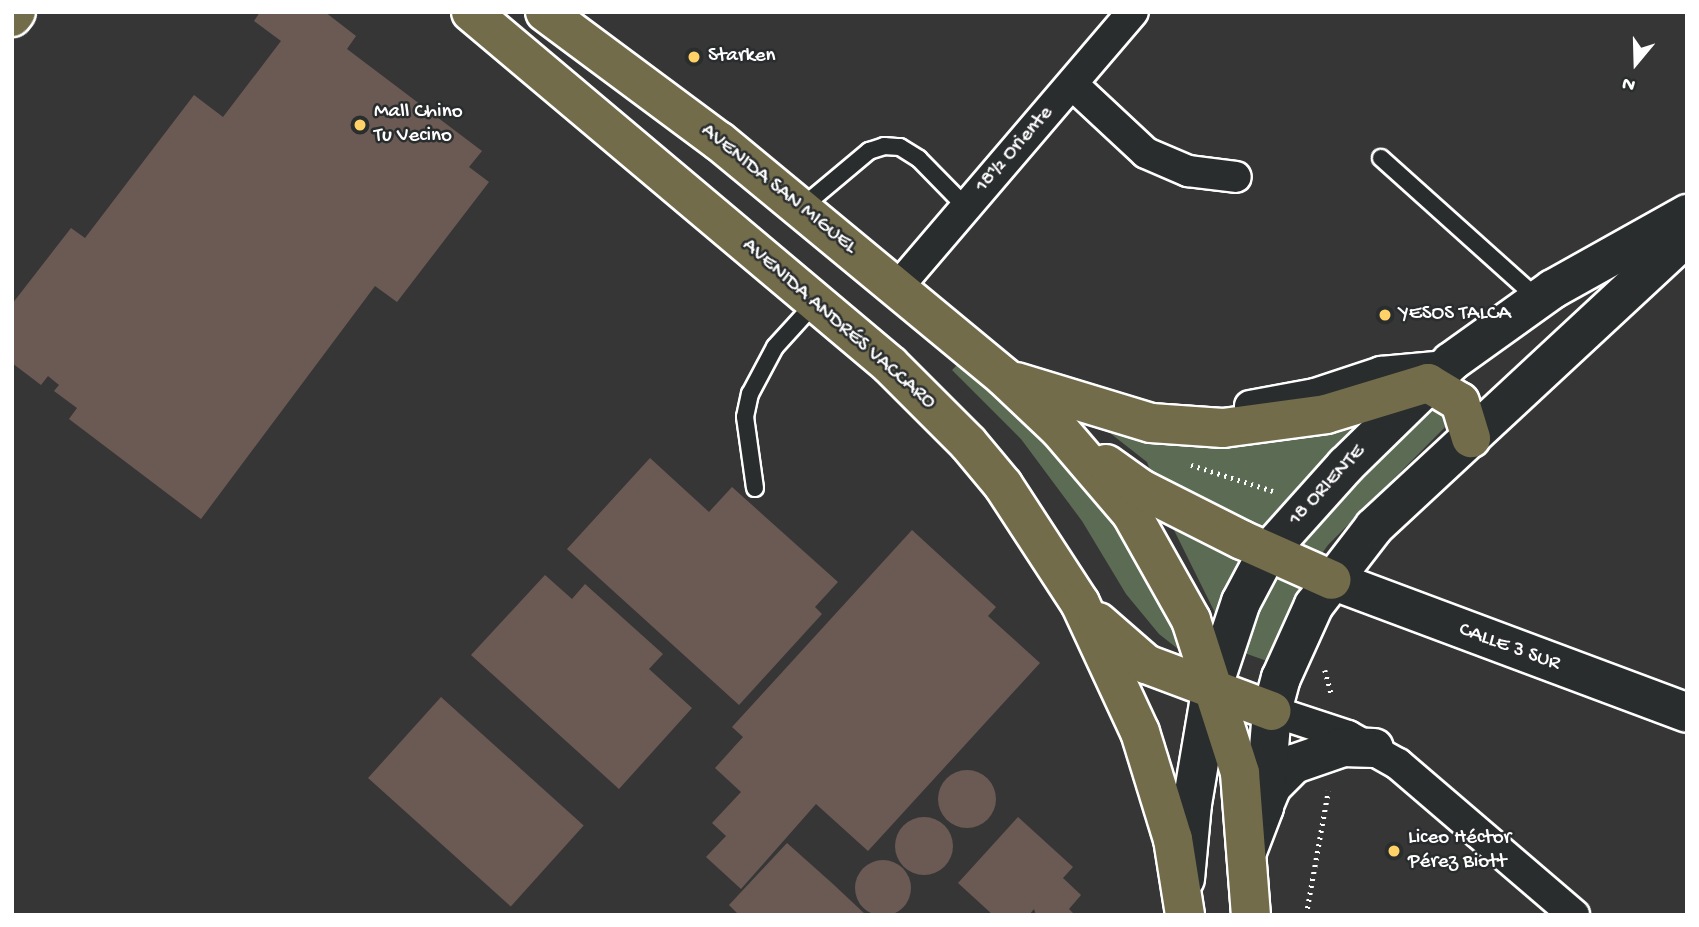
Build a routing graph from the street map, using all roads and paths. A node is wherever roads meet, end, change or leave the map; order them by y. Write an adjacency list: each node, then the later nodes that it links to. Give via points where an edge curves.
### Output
1 (16, 12): 5 (main road)
2 (471, 12): 15 (main road, AVENIDA ANDRÉS VACCARO)
3 (545, 12): 10 (main road, AVENIDA SAN MIGUEL, via 673,105)
4 (1133, 12): 6 (street, 18½ Oriente)
5 (12, 17)
6 (1072, 84): 8 (street, via 1146,153 1188,171); 9 (street, 18½ Oriente)
7 (1381, 158): 14 (lane)
8 (1236, 177)
9 (966, 207): 10 (lane, via 919,159 900,147 884,146 869,151); 13 (street, 18½ Oriente)
10 (801, 208): 13 (main road, AVENIDA SAN MIGUEL)
11 (1687, 214): 14 (main road, 18 ORIENTE)
12 (1687, 236): 20 (main road)
13 (902, 282): 16 (street, via 995,351 1094,397 1146,408 1220,411 1315,394 1381,372); 17 (main road, AVENIDA SAN MIGUEL)
14 (1538, 299): 16 (main road, 18 ORIENTE)
15 (815, 303): 21 (lane, via 775,347 750,394 745,417); 25 (main road, AVENIDA ANDRÉS VACCARO, via 890,365 968,443 1031,523)
16 (1437, 374): 18 (main road, via 1295,421); 20 (main road, via 1461,402); 22 (main road, 18 ORIENTE)
17 (1004, 377): 18 (main road, via 1121,416); 19 (main road)
18 (1184, 428): 22 (path, via 1188,464 1273,491)
19 (1059, 429): 23 (main road, via 1141,489); 26 (main road, via 1131,513 1156,553 1191,620)
20 (1471, 438): 24 (main road, via 1374,527)
21 (755, 488)
22 (1301, 515): 23 (main road, 18 ORIENTE)
23 (1267, 553): 24 (main road); 26 (main road, 18 ORIENTE, via 1241,602)
24 (1332, 580): 27 (main road, via 1299,634); 28 (main road, CALLE 3 SUR)
25 (1080, 603): 26 (main road, via 1121,646 1146,664); 32 (main road, AVENIDA ANDRÉS VACCARO, via 1140,732 1173,839)
26 (1211, 692): 27 (main road); 31 (main road, via 1240,773); 32 (main road, 18 ORIENTE, via 1192,804)
27 (1272, 711): 29 (street); 30 (main road)
28 (1687, 713)
29 (1374, 748): 30 (main road, via 1343,747 1294,764 1272,786); 34 (street)
30 (1264, 807): 31 (main road)
31 (1248, 849): 33 (main road)
32 (1185, 908)
33 (1251, 915)
34 (1574, 915)

